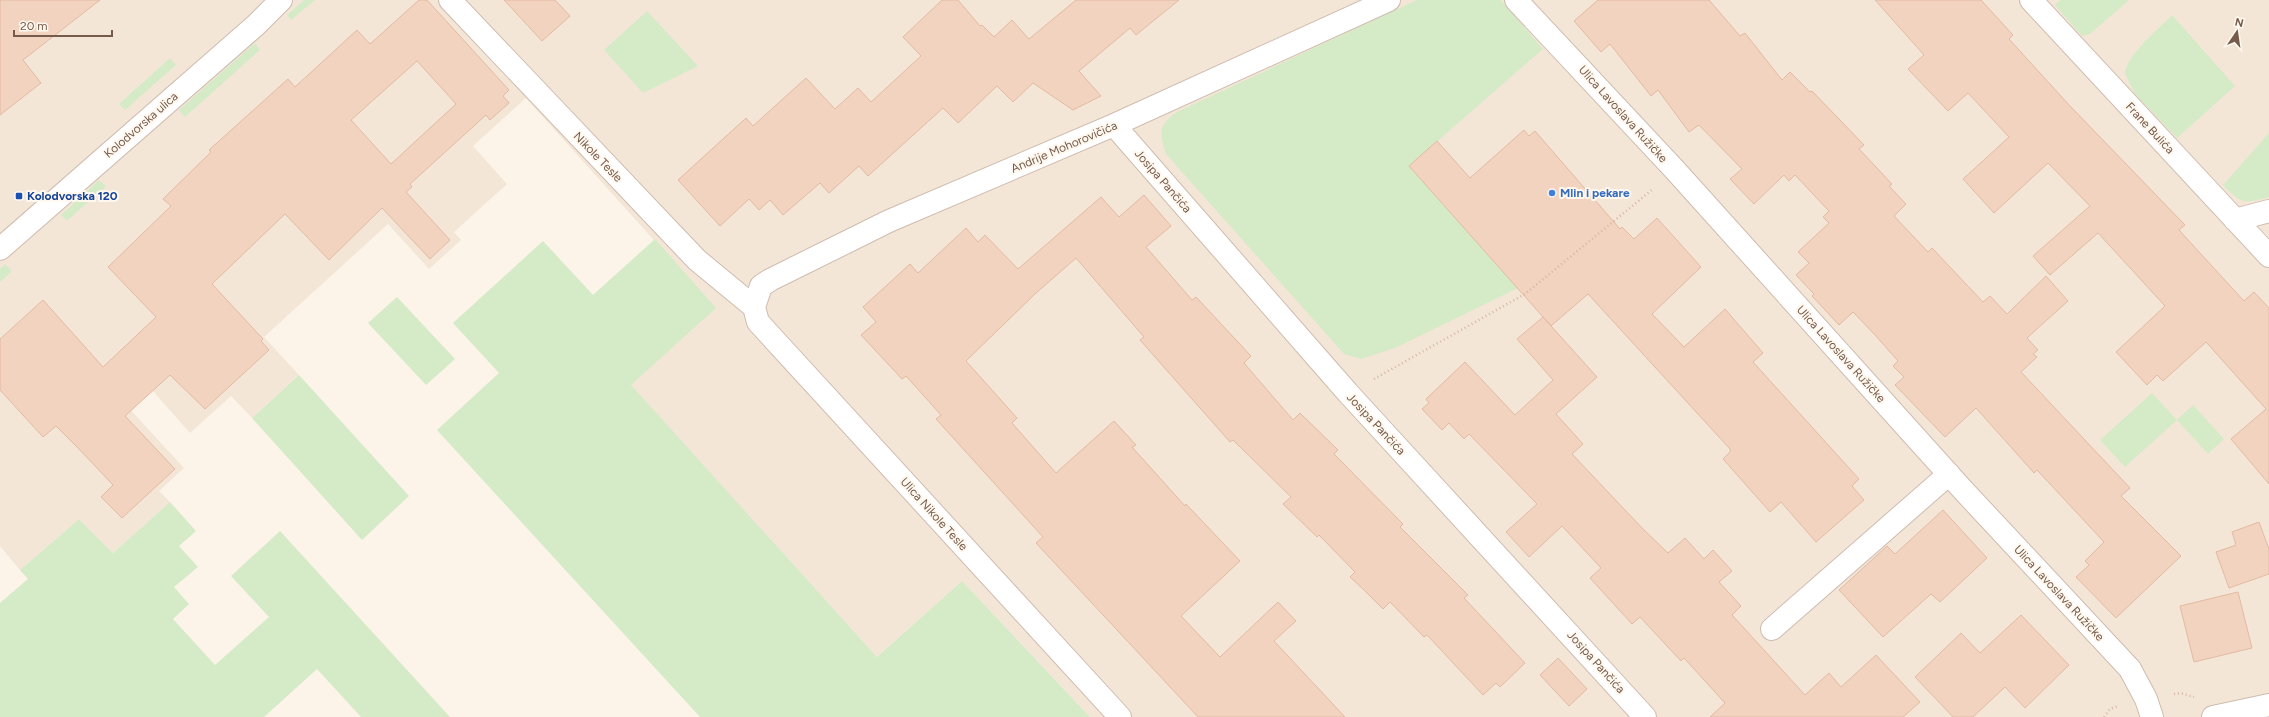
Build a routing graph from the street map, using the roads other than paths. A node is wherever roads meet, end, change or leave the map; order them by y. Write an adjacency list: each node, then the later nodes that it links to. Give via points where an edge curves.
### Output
1 (281, 0): 9 (street, Kolodvorska ulica, via 256,25)
2 (450, 0): 11 (street, Nikole Tesle, via 697,260)
3 (1389, 0): 6 (street, Andrije Mohorovičića)
4 (1516, 0): 12 (street, Ulica Lavoslava Ružičke, via 1675,170)
5 (2031, 0): 8 (street, Frane Bulića)
6 (1114, 125): 11 (street, Andrije Mohorovičića, via 889,221 770,280 761,286); 17 (street, Josipa Pančića, via 1348,393)
7 (2269, 211): 8 (street)
8 (2235, 220): 10 (street, Frane Bulića)
9 (0, 249)
10 (2269, 256)
11 (754, 307): 16 (street, Ulica Nikole Tesle, via 758,322)
12 (1949, 474): 13 (street); 15 (street, Ulica Lavoslava Ružičke, via 2130,668)
13 (1772, 629)
14 (2269, 704): 18 (street)
15 (2149, 708)
16 (1120, 717)
17 (1645, 717)
18 (2213, 717)

